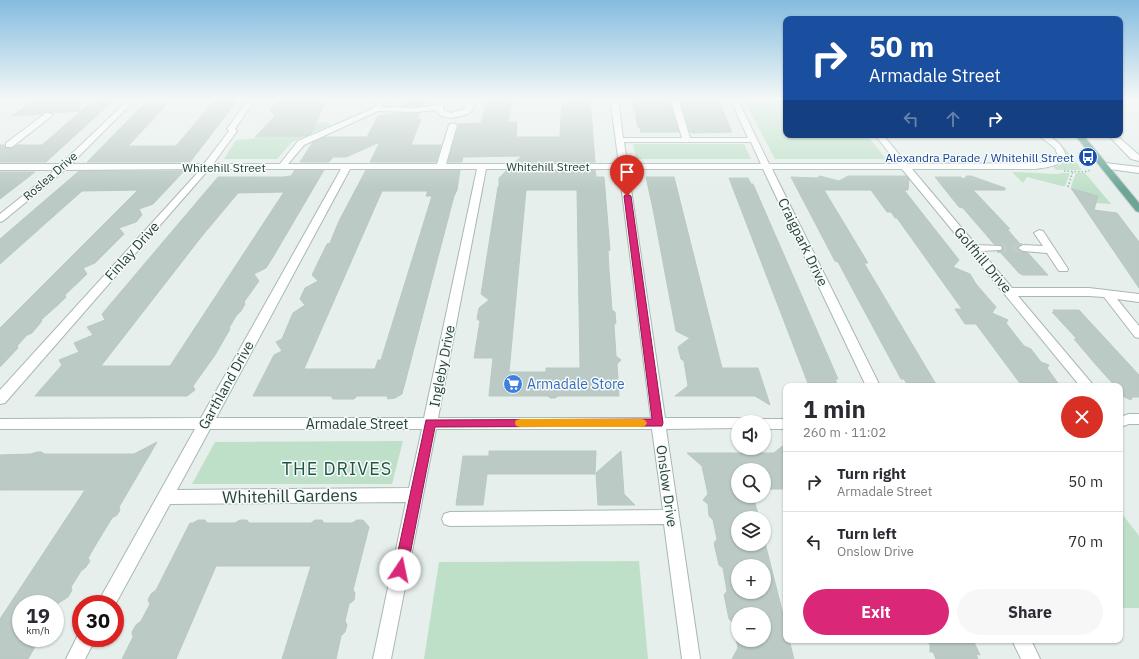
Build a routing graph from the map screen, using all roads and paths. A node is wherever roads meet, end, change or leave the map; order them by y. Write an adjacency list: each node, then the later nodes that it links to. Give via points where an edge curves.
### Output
1 (31, 129): 16 (street)
2 (102, 129): 27 (street, Roslea Drive)
3 (231, 129): 28 (street, Finlay Drive)
4 (333, 129): 29 (street, via 301,143)
5 (452, 129): 20 (street)
6 (618, 129): 13 (street, Onslow Drive)
7 (684, 129): 14 (street)
8 (748, 129): 15 (street, Craigpark Drive)
9 (881, 138): 24 (street, Golfhill Drive)
10 (1046, 138): 18 (street, Whitehill Street, via 1059,148 1062,156 1055,163)
11 (1082, 138): 25 (main road)
12 (1115, 138): 17 (street, via 1134,157)
13 (620, 140): 14 (street); 22 (street, Onslow Drive)
14 (687, 140): 15 (street)
15 (753, 140): 23 (street, Craigpark Drive)
16 (9, 145)
17 (1139, 158)
18 (1044, 165): 24 (street, Whitehill Street); 31 (path, via 1058,171)
19 (347, 166): 20 (street, Whitehill Street); 29 (street, Whitehill Street); 53 (street, Garthland Drive)
20 (441, 166): 21 (street, Whitehill Street)
21 (482, 166): 22 (street, Whitehill Street); 50 (street, Ingleby Drive)
22 (623, 166): 23 (street, Whitehill Street); 51 (street, Onslow Drive)
23 (765, 166): 24 (street, Whitehill Street); 45 (street, Craigpark Drive)
24 (904, 166): 36 (street, Golfhill Drive)
25 (1105, 166): 30 (street); 31 (path, via 1084,172); 33 (main road)
26 (0, 167): 27 (street, Whitehill Street)
27 (63, 167): 28 (street, Whitehill Street); 34 (street, Roslea Drive)
28 (207, 167): 29 (street, Whitehill Street); 47 (street, Finlay Drive)
29 (282, 167)
30 (1139, 170)
31 (1073, 171): 32 (path)
32 (1068, 187)
33 (1139, 209)
34 (0, 219)
35 (1039, 233): 39 (street)
36 (974, 248): 37 (street); 41 (street, Golfhill Drive)
37 (997, 248)
38 (1023, 248): 39 (street)
39 (1051, 250): 40 (street)
40 (1063, 269)
41 (1009, 292): 42 (street); 46 (street, Golfhill Drive)
42 (1107, 294): 43 (street); 44 (street)
43 (1139, 298)
44 (1139, 334)
45 (872, 383)
46 (1085, 383)
47 (0, 399)
48 (1139, 419): 49 (street)
49 (1123, 421)
50 (430, 423): 51 (street, Armadale Street); 53 (street, Armadale Street); 57 (street, Ingleby Drive)
51 (658, 423): 54 (street, Armadale Street); 59 (street, Onslow Drive)
52 (0, 424): 53 (street, Armadale Street)
53 (205, 424): 58 (street, Garthland Drive)
54 (731, 424)
55 (771, 424): 56 (street)
56 (783, 424)
57 (415, 495): 58 (street, Whitehill Gardens); 65 (street, Ingleby Drive)
58 (164, 498): 61 (street, Garthland Drive)
59 (672, 517): 60 (street); 66 (street, Onslow Drive)
60 (450, 519)
61 (111, 595)
62 (1023, 643): 67 (street)
63 (82, 647): 64 (street)
64 (75, 659)
65 (382, 659)
66 (691, 659)
67 (1031, 659)

